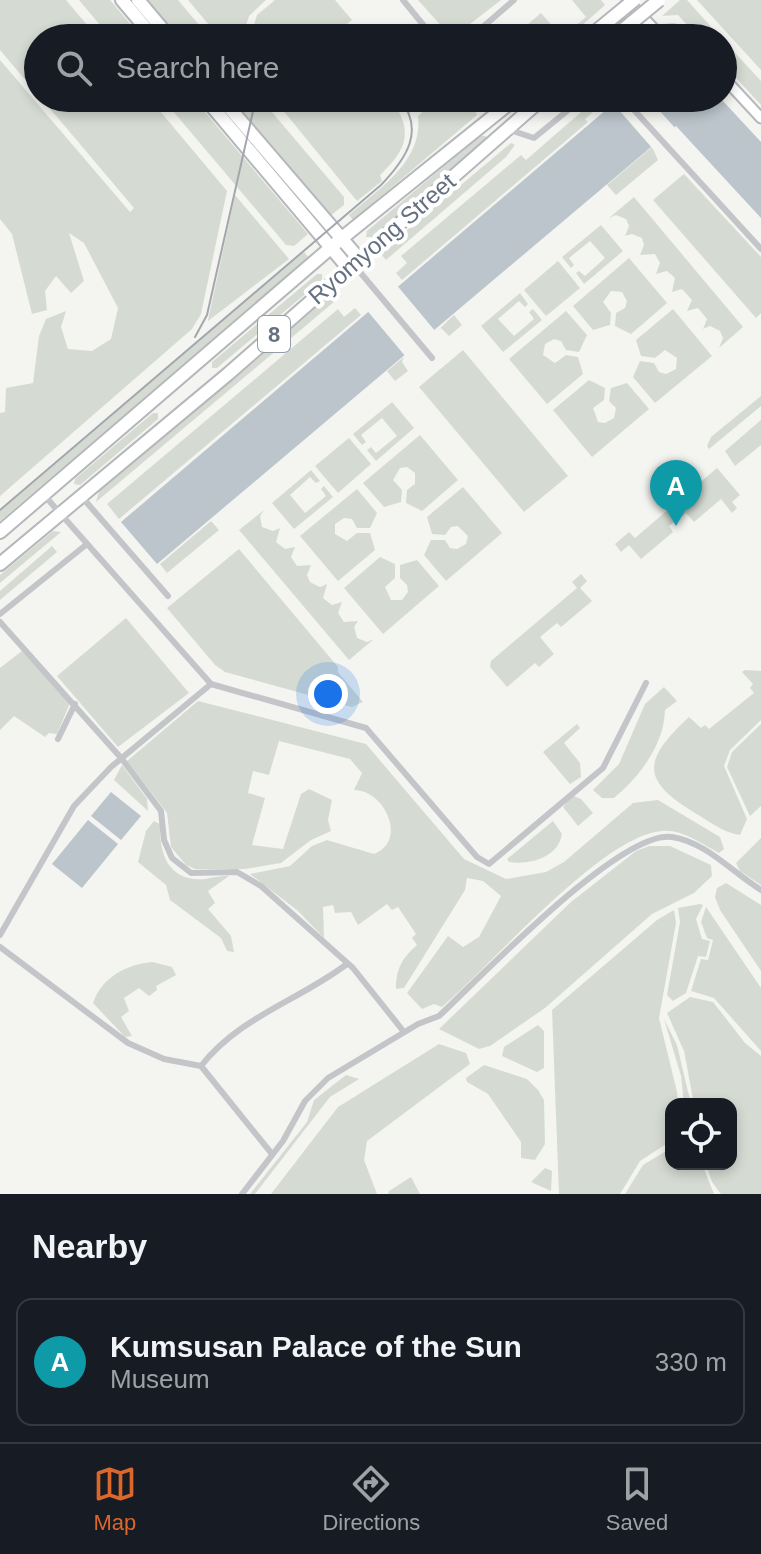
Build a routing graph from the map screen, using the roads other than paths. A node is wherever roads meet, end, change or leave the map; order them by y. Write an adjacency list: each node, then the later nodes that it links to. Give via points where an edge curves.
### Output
1 (122, 0): 8 (highway)
2 (138, 0): 9 (highway)
3 (403, 0): 10 (street)
4 (514, 0): 11 (street)
5 (627, 0): 14 (street)
6 (634, 0): 12 (highway, bridge)
7 (659, 0): 13 (highway, bridge)
8 (142, 24)
9 (158, 24)
10 (423, 24)
11 (486, 24)
12 (605, 24)
13 (630, 24)
14 (649, 24)
15 (737, 92): 24 (street)
16 (217, 112): 27 (highway)
17 (233, 112): 26 (highway)
18 (494, 112): 23 (street)
19 (500, 112): 23 (highway, Ryomyong Street / 8)
20 (527, 112): 25 (highway, Ryomyong Street / 8)
21 (566, 112): 25 (street, via 534,138)
22 (636, 112): 28 (street)
23 (496, 115): 26 (highway, Ryomyong Street / 8)
24 (761, 118)
25 (507, 129): 29 (highway, Ryomyong Street / 8)
26 (342, 238): 27 (highway, Ryomyong Street / 8); 29 (highway)
27 (331, 248): 29 (highway); 31 (highway, Ryomyong Street / 8)
28 (761, 249)
29 (354, 265): 30 (street); 32 (highway, Ryomyong Street / 8)
30 (432, 358)
31 (44, 495): 33 (street); 34 (highway, Ryomyong Street / 8)
32 (81, 496): 33 (highway, Ryomyong Street / 8); 37 (street)
33 (61, 513): 35 (street); 36 (highway, Ryomyong Street / 8)
34 (0, 532)
35 (87, 544): 38 (street); 41 (street)
36 (0, 564)
37 (168, 596)
38 (0, 614)
39 (0, 622): 42 (street)
40 (646, 683): 41 (street, via 603,768 489,864 477,857 366,728)
41 (211, 684): 44 (street)
42 (75, 704): 43 (street); 44 (street)
43 (58, 739)
44 (122, 759): 46 (street, via 74,806); 48 (street, via 161,811 167,849 182,868 204,875 246,876)
45 (761, 890): 49 (street, via 685,840 663,836 640,842 578,887 439,1016)
46 (0, 935)
47 (0, 947): 50 (street, via 128,1043 164,1059)
48 (347, 964): 49 (street); 50 (street, via 238,1027)
49 (404, 1032): 51 (street, via 328,1078 305,1101)
50 (201, 1066): 51 (street)
51 (272, 1154): 52 (street)
52 (242, 1194)

